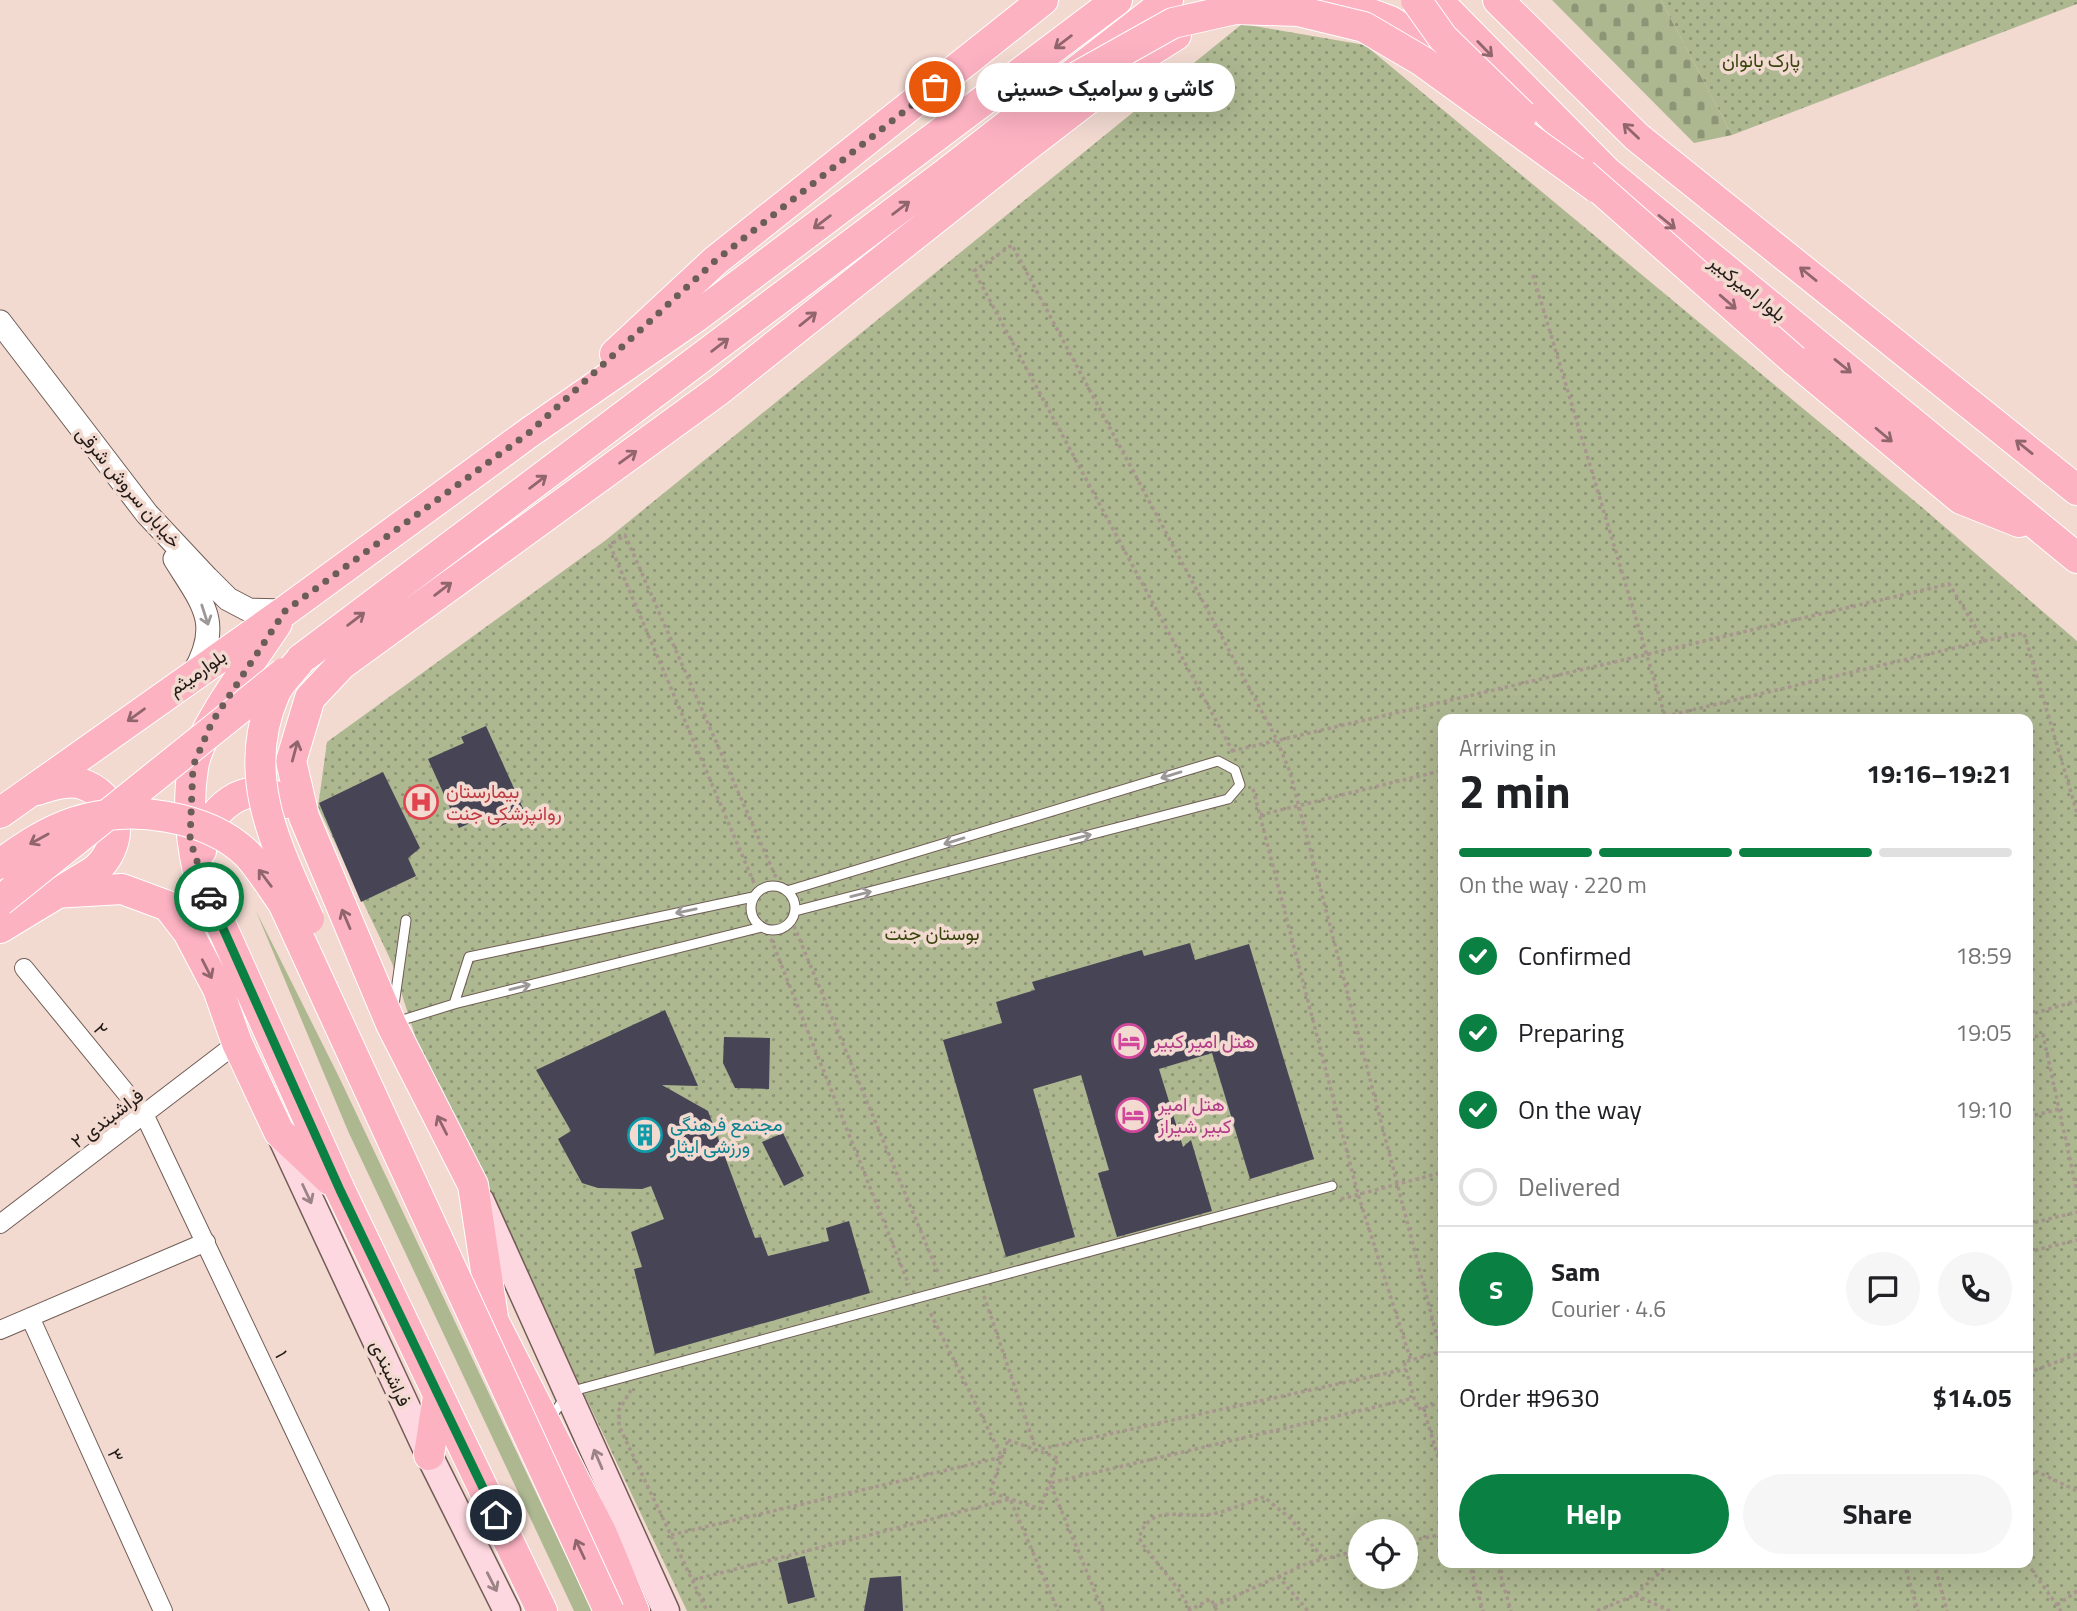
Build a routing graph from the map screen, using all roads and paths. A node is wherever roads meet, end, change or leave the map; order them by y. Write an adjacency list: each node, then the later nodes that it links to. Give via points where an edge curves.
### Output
1 (1043, 0): 14 (main road, via 715,261)
2 (1117, 0): 14 (main road, one-way to 14, via 696,317)
3 (1168, 0): 9 (main road, bridge)
4 (1232, 0): 32 (main road, one-way to 4, via 291,761 310,698 342,664 719,390 1149,52)
5 (1333, 0): 10 (main road, via 1390,21 1432,44)
6 (1416, 0): 11 (main road, bridge, via 1443,38)
7 (1437, 0): 10 (main road, بلوار امیرکبیر, one-way to 10)
8 (1498, 0): 15 (main road, one-way to 8, via 1637,137)
9 (1057, 88): 11 (main road, bridge, via 1173,23 1236,9 1298,11 1364,27 1422,61); 22 (main road, one-way to 9)
10 (1592, 159): 17 (main road, بلوار امیرکبیر, one-way to 17)
11 (1597, 188): 17 (main road, one-way to 17, bridge, via 1961,499)
12 (1533, 275): 21 (path)
13 (0, 322): 16 (street, خیابان سروش شرقی)
14 (530, 432): 19 (main road, بلوارمیثم)
15 (2077, 490)
16 (147, 514): 19 (street, خیابان سروش شرقی, via 229,599 249,610); 23 (street, one-way to 23, via 208,616 210,635)
17 (2042, 529): 18 (main road, بلوار امیرکبیر)
18 (2077, 558)
19 (285, 611): 23 (main road, بلوارمیثم); 34 (main road, فراشبندی, via 212,722 193,766 190,840)
20 (1984, 641): 21 (path, via 1949,584); 25 (path); 30 (path, via 2024,633)
21 (1648, 653): 24 (path); 26 (path)
22 (301, 659): 38 (main road, bridge); 76 (main road, bridge, via 275,692 268,718 258,779 264,808 300,899)
23 (194, 673): 28 (main road, بلوارمیثم, one-way to 28)
24 (1664, 714)
25 (1682, 714)
26 (1233, 751)
27 (1438, 771): 31 (path)
28 (26, 793): 29 (main road, بلوارمیثم); 36 (main road, via 60,782 85,785 110,809 117,827 116,843 107,860)
29 (0, 813)
30 (2077, 814)
31 (1260, 815)
32 (304, 817): 34 (main road, via 277,796 247,792 221,807 202,832); 48 (main road, one-way to 32)
33 (0, 864): 119 (main road, one-way to 33, bridge, via 283,903 248,855 199,825 141,814 77,821 38,837)
34 (200, 876): 58 (main road, فراشبندی)
35 (783, 889): 37 (lane, via 771,886); 37 (path, via 625,535 610,545); 39 (lane, via 794,900); 39 (lane, one-way to 35, via 1228,799 1240,785 1235,771 1218,761)
36 (53, 893): 42 (main road); 50 (main road, one-way to 50, via 122,889 168,906 188,932 218,989)
37 (755, 894): 43 (lane, via 751,912); 46 (lane, one-way to 46, via 469,957)
38 (0, 901)
39 (795, 911): 41 (lane)
40 (406, 920): 48 (lane)
41 (791, 921): 43 (lane, via 779,929); 67 (path, via 942,1274)
42 (0, 928)
43 (765, 929): 46 (lane, one-way to 43); 68 (path, via 908,1286)
44 (24, 968): 52 (street, ۲)
45 (2077, 1001): 47 (path)
46 (454, 1004): 48 (lane)
47 (2033, 1014)
48 (391, 1024): 56 (main road, one-way to 48)
49 (2033, 1037): 51 (path, via 2043,1035)
50 (237, 1043): 52 (street, ۲ فراشبندی); 54 (main road)
51 (2059, 1109): 53 (path); 59 (path)
52 (145, 1116): 63 (street, ۲ فراشبندی); 65 (street, ۱)
53 (2033, 1116)
54 (279, 1132): 58 (main road); 90 (main road, فراشبندی, one-way to 90)
55 (1438, 1174): 60 (path)
56 (474, 1185): 76 (main road); 83 (main road)
57 (1332, 1186): 83 (lane)
58 (340, 1190): 84 (main road, فراشبندی)
59 (2077, 1192)
60 (1331, 1202)
61 (2077, 1212): 62 (path)
62 (2033, 1223)
63 (0, 1224)
64 (2077, 1240): 66 (path)
65 (206, 1242): 75 (street); 116 (street, ۱)
66 (2033, 1251)
67 (930, 1278)
68 (919, 1282)
69 (997, 1293): 70 (path)
70 (984, 1296): 71 (path); 89 (path)
71 (973, 1299)
72 (940, 1307): 73 (path)
73 (929, 1310): 74 (path); 91 (path)
74 (916, 1314)
75 (30, 1317): 77 (street); 115 (street, ۳)
76 (494, 1324): 88 (main road)
77 (0, 1330)
78 (1438, 1353): 80 (path, via 1404,1362)
79 (2077, 1354): 81 (path)
80 (1406, 1369): 85 (path); 89 (path)
81 (2033, 1371)
82 (639, 1386): 97 (path, via 631,1390 619,1410 619,1426)
83 (569, 1392): 88 (lane); 121 (main road, one-way to 83)
84 (438, 1396): 90 (main road); 118 (main road, فراشبندی)
85 (1414, 1398): 87 (path, via 1417,1409); 94 (path)
86 (1438, 1403): 87 (path)
87 (1423, 1407): 92 (path)
88 (547, 1424): 120 (main road)
89 (1036, 1450): 91 (path, via 1008,1440); 94 (path, via 1058,1458)
90 (429, 1455): 117 (main road, فراشبندی, one-way to 117)
91 (1002, 1457): 96 (path, via 990,1492); 97 (path)
92 (1438, 1457)
93 (2033, 1472): 95 (path)
94 (1050, 1483): 96 (path, via 1040,1510); 124 (path)
95 (2077, 1491)
96 (1010, 1499): 109 (path); 123 (path)
97 (671, 1535): 109 (path)
98 (1438, 1535): 99 (path)
99 (1418, 1539)
100 (1348, 1552): 101 (path)
101 (1322, 1557): 108 (path); 114 (path, via 1291,1519 1264,1497 1205,1515 1162,1513 1152,1518 1139,1538 1162,1571 1177,1583)
102 (1470, 1568): 126 (path)
103 (1498, 1568): 127 (path)
104 (1665, 1568): 111 (path)
105 (1906, 1568): 130 (path)
106 (1935, 1568): 131 (path)
107 (2031, 1568): 112 (path)
108 (1278, 1576): 113 (path); 125 (path)
109 (692, 1580): 122 (path)
110 (2077, 1591): 112 (path)
111 (1635, 1595): 128 (path); 129 (path)
112 (2057, 1605): 132 (path)
113 (1216, 1609): 114 (path, via 1211,1599)
114 (1189, 1610)
115 (163, 1611)
116 (380, 1611)
117 (507, 1611)
118 (542, 1611)
119 (609, 1611)
120 (634, 1611)
121 (666, 1611)
122 (706, 1611)
123 (1058, 1611)
124 (1103, 1611)
125 (1308, 1611)
126 (1483, 1611)
127 (1511, 1611)
128 (1597, 1611)
129 (1670, 1611)
130 (1918, 1611)
131 (1947, 1611)
132 (2062, 1611)

